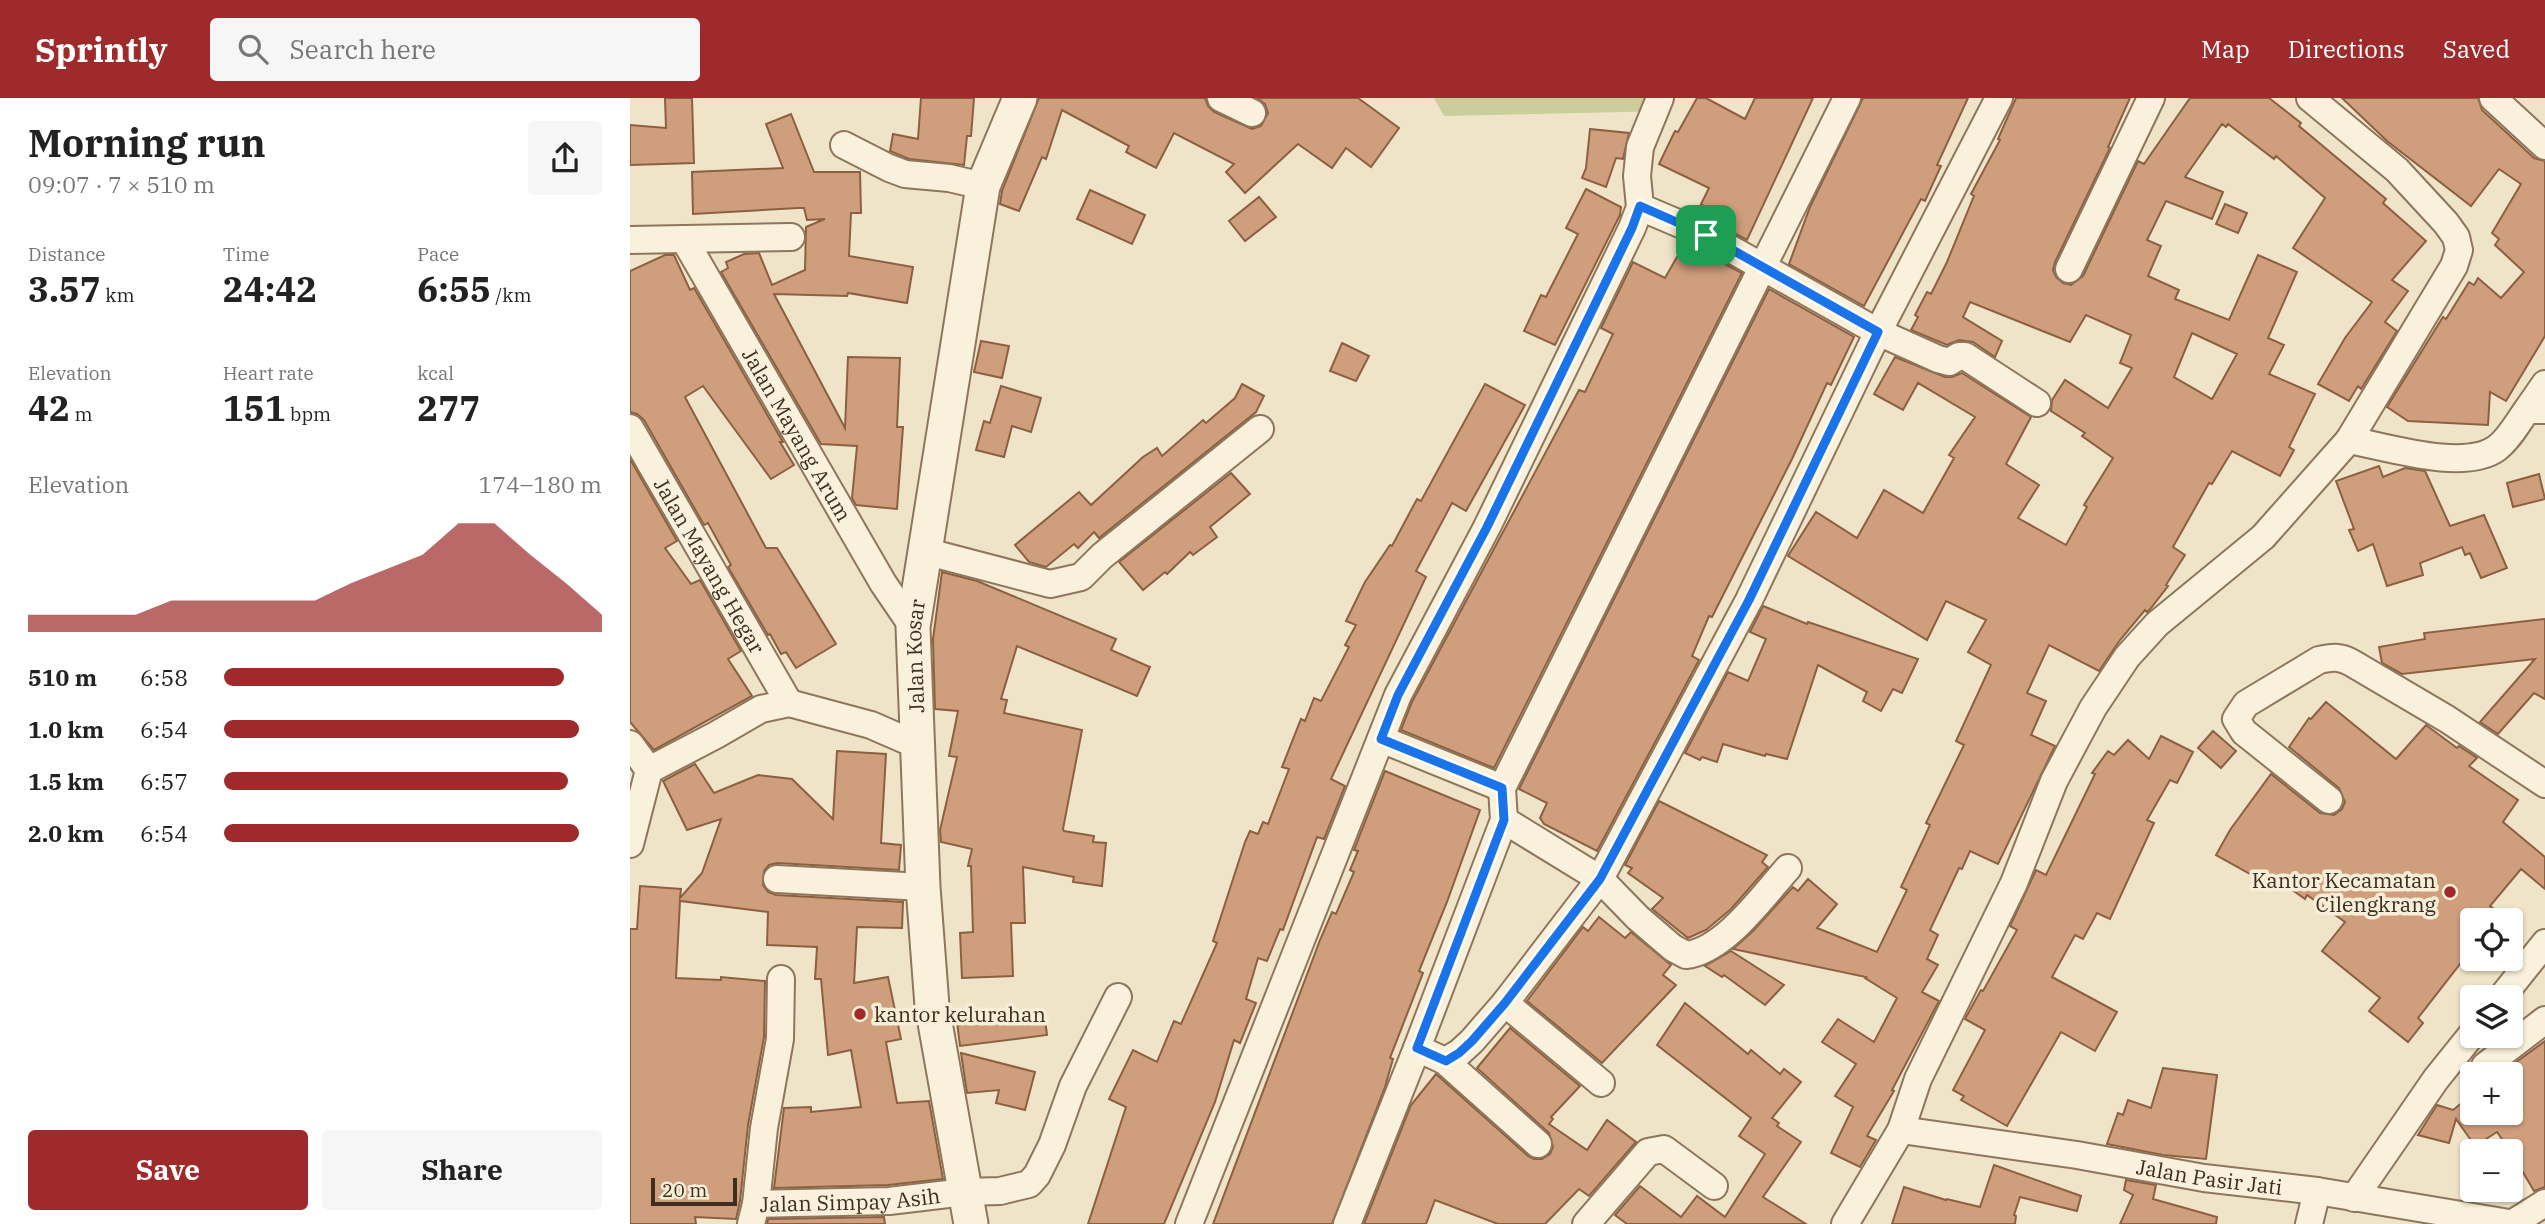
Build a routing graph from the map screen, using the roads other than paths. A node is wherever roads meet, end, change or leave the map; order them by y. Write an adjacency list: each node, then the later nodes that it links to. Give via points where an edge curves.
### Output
1 (1020, 98): 12 (street, Jalan Kosar)
2 (1222, 98): 9 (street)
3 (1660, 98): 13 (street, via 1640,147)
4 (1847, 98): 17 (street)
5 (1998, 98): 19 (street)
6 (2151, 98): 18 (street)
7 (2310, 98): 25 (street, via 2397,170 2446,222 2459,250 2454,266)
8 (2493, 98): 11 (street)
9 (1252, 113)
10 (844, 145): 12 (street, via 905,174)
11 (2545, 146)
12 (983, 186): 26 (street, Jalan Kosar)
13 (1640, 206): 17 (street); 29 (street, via 1487,527 1398,695)
14 (792, 237): 15 (street)
15 (684, 239): 16 (street); 27 (street, Jalan Mayang Arum)
16 (630, 240)
17 (1763, 266): 19 (street); 34 (street)
18 (2069, 269)
19 (1878, 332): 21 (street, via 1944,362 1965,356); 40 (street, via 1749,600)
20 (2545, 384): 22 (street)
21 (2036, 402)
22 (2536, 410): 25 (street, via 2484,456 2447,458)
23 (630, 428): 28 (street, Jalan Mayang Hegar)
24 (1260, 429): 26 (street, via 1081,577 1050,584)
25 (2349, 440): 53 (street, via 2263,537 2157,624 2127,657 2093,708 2054,780 2014,883 1918,1079)
26 (924, 551): 27 (street, Jalan Kosar)
27 (913, 627): 31 (street, Jalan Kosar)
28 (789, 702): 31 (street, via 871,725); 32 (street, via 761,709)
29 (1381, 739): 34 (street); 61 (street)
30 (630, 744): 32 (street)
31 (917, 745): 41 (street, Jalan Kosar)
32 (649, 770): 37 (street)
33 (2545, 784): 35 (street, via 2352,663 2329,657 2246,704 2236,719 2244,732)
34 (1502, 788): 36 (street)
35 (2329, 800)
36 (1504, 820): 40 (street); 48 (street)
37 (630, 844)
38 (1788, 869): 40 (street, via 1727,935 1706,950 1686,954 1638,918)
39 (777, 879): 41 (street)
40 (1600, 879): 46 (street)
41 (923, 887): 59 (street, Jalan Kosar, via 932,1006)
42 (2545, 943): 44 (street)
43 (781, 979): 60 (street, via 780,1039)
44 (2511, 985)
45 (1118, 997): 59 (street, Jalan Simpay Asih, via 1073,1086 1037,1175 1029,1184)
46 (1505, 1003): 50 (street, via 1472,1041); 52 (street)
47 (2545, 1020): 51 (street)
48 (1417, 1048): 50 (street); 62 (street)
49 (2461, 1048): 57 (street)
50 (1446, 1061): 54 (street)
51 (2490, 1062)
52 (1601, 1083)
53 (1901, 1130): 56 (street, Jalan Pasir Jati, via 2204,1178); 64 (street)
54 (1538, 1144)
55 (1714, 1186): 63 (street, via 1664,1149 1656,1149 1648,1152)
56 (2317, 1191): 57 (street, Jalan Pasir Jati); 65 (street)
57 (2354, 1198): 66 (street, Jalan Pasir Jati)
58 (2545, 1203): 66 (street)
59 (968, 1208): 60 (street, Jalan Simpay Asih, via 889,1201)
60 (753, 1214)
61 (1189, 1224)
62 (1347, 1224)
63 (1586, 1224)
64 (1845, 1224)
65 (2309, 1224)
66 (2514, 1224)

